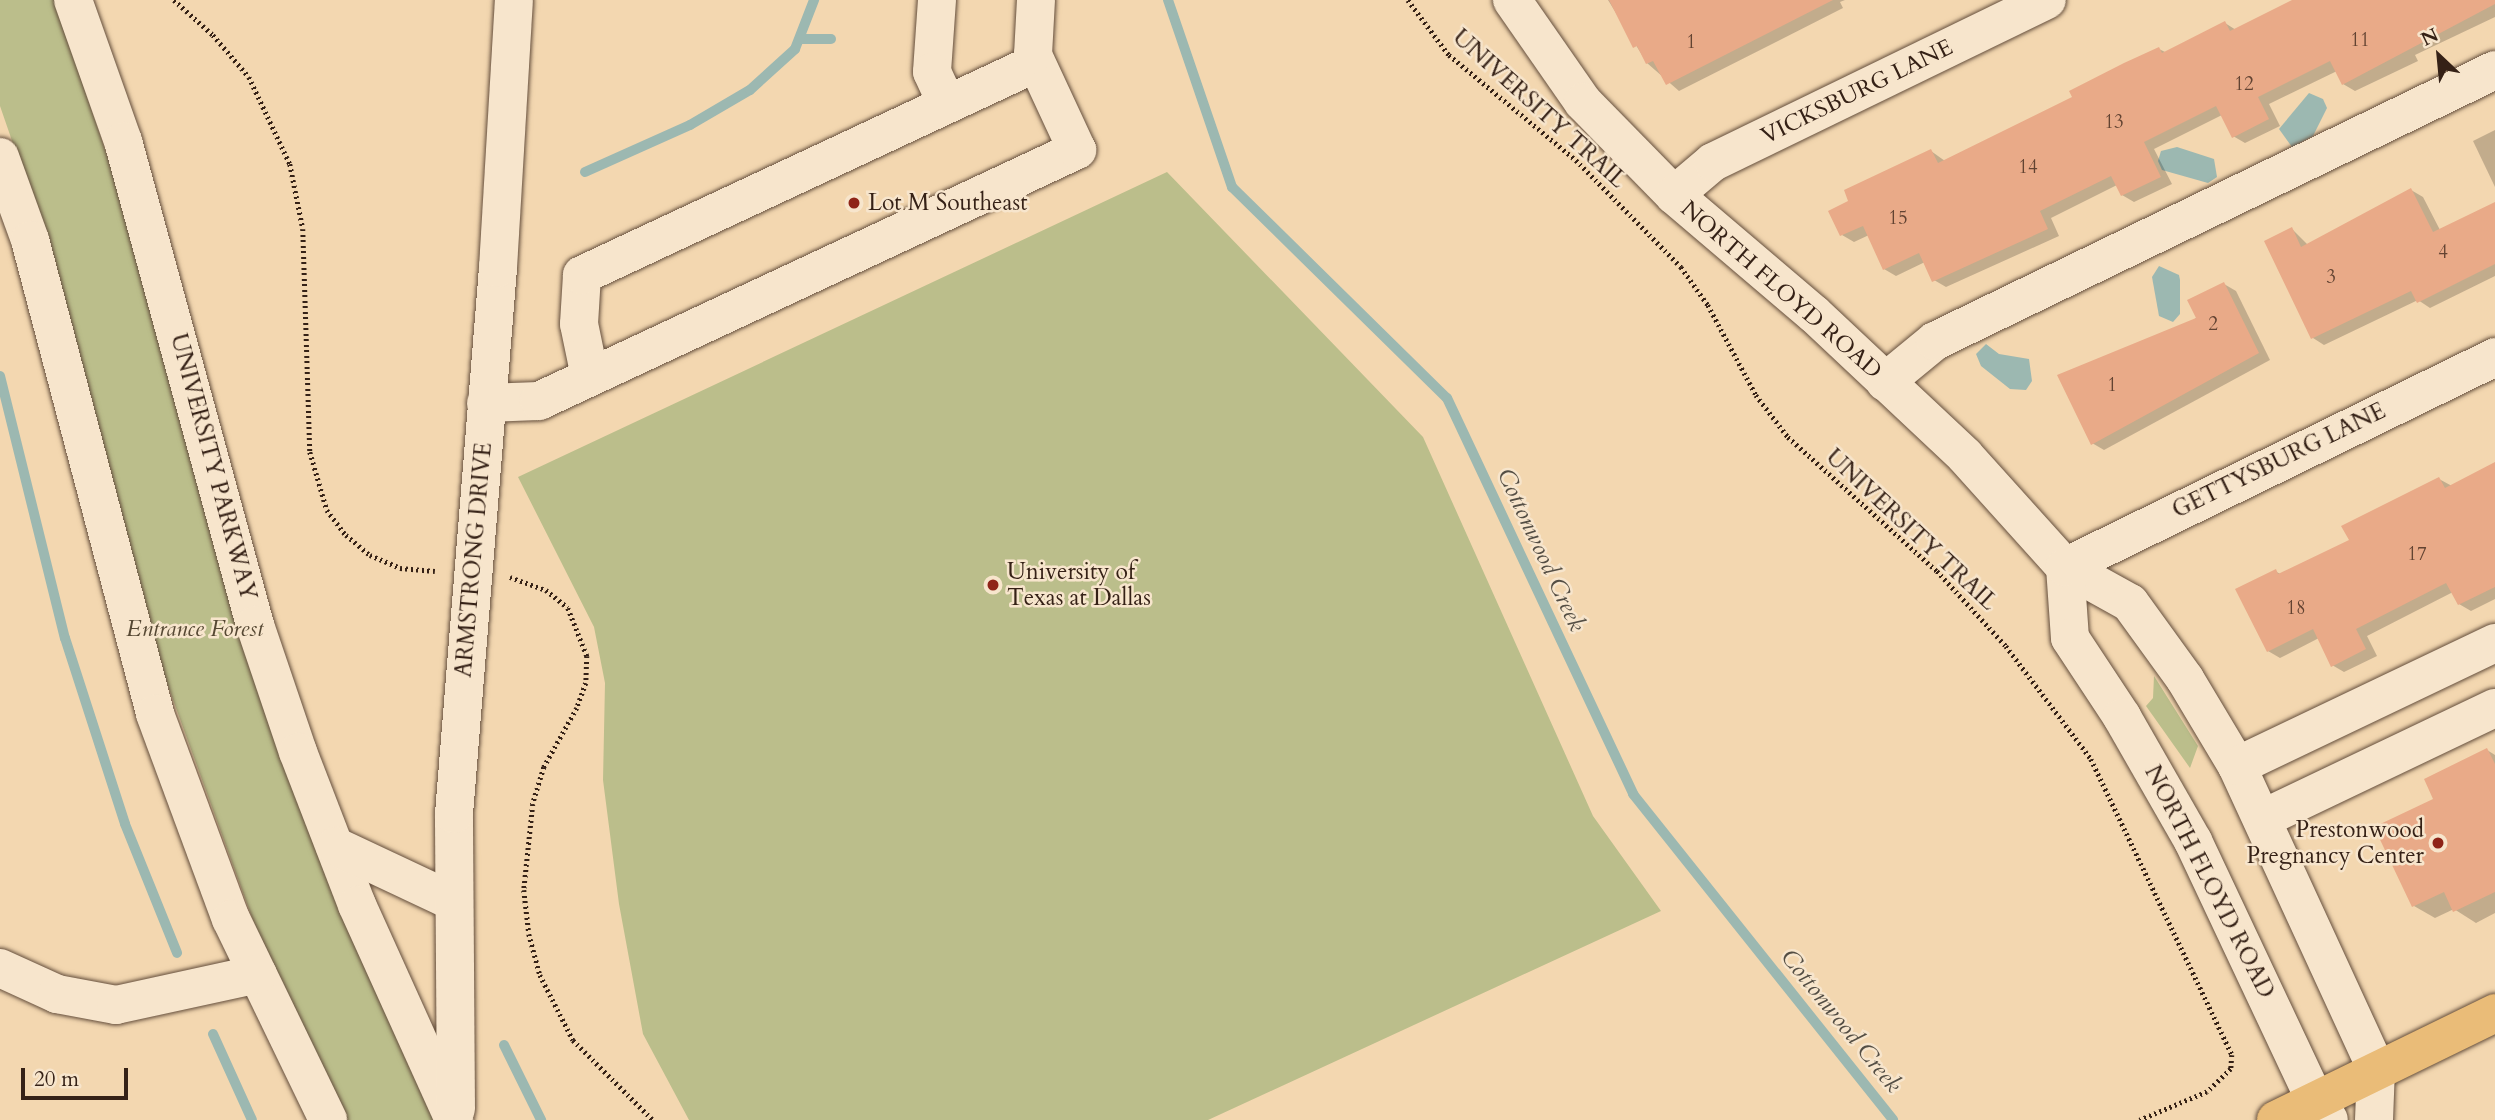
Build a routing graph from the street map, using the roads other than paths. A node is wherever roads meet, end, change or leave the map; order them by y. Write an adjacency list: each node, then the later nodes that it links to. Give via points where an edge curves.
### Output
1 (73, 0): 21 (street, UNIVERSITY PARKWAY, via 123,141 255,625)
2 (514, 0): 15 (street, ARMSTRONG DRIVE)
3 (937, 0): 9 (street, via 932,72)
4 (1036, 0): 7 (street)
5 (1512, 0): 11 (street, NORTH FLOYD ROAD, via 1583,102)
6 (2047, 0): 11 (street, VICKSBURG LANE, via 1713,162)
7 (1036, 63): 9 (street); 13 (street, via 1077,150)
8 (2495, 70): 14 (street, via 1935,341)
9 (947, 104): 13 (street, via 582,275 579,324)
10 (0, 157): 24 (street, via 30,240 141,668 231,919)
11 (1674, 195): 14 (street, NORTH FLOYD ROAD)
12 (2495, 357): 16 (street, GETTYSBURG LANE)
13 (590, 377): 15 (street, via 539,401)
14 (1885, 382): 16 (street, NORTH FLOYD ROAD, via 1965,456)
15 (486, 403): 22 (street, ARMSTRONG DRIVE, via 455,801)
16 (2065, 567): 19 (street, NORTH FLOYD ROAD, via 2130,603 2185,679); 27 (street, NORTH FLOYD ROAD, via 2070,638 2122,717 2193,841)
17 (2495, 643): 19 (street)
18 (2495, 708): 20 (street)
19 (2237, 766): 20 (street, NORTH FLOYD ROAD)
20 (2262, 818): 26 (street, NORTH FLOYD ROAD)
21 (334, 846): 22 (street); 29 (street, UNIVERSITY PARKWAY)
22 (452, 901): 29 (street, ARMSTRONG DRIVE)
23 (0, 968): 24 (street, via 57,994 116,1005)
24 (258, 974): 28 (street)
25 (2495, 1013): 26 (main road)
26 (2376, 1068): 27 (main road); 31 (street, NORTH FLOYD ROAD)
27 (2322, 1110): 30 (main road)
28 (328, 1120)
29 (455, 1120)
30 (2276, 1120)
31 (2374, 1120)

